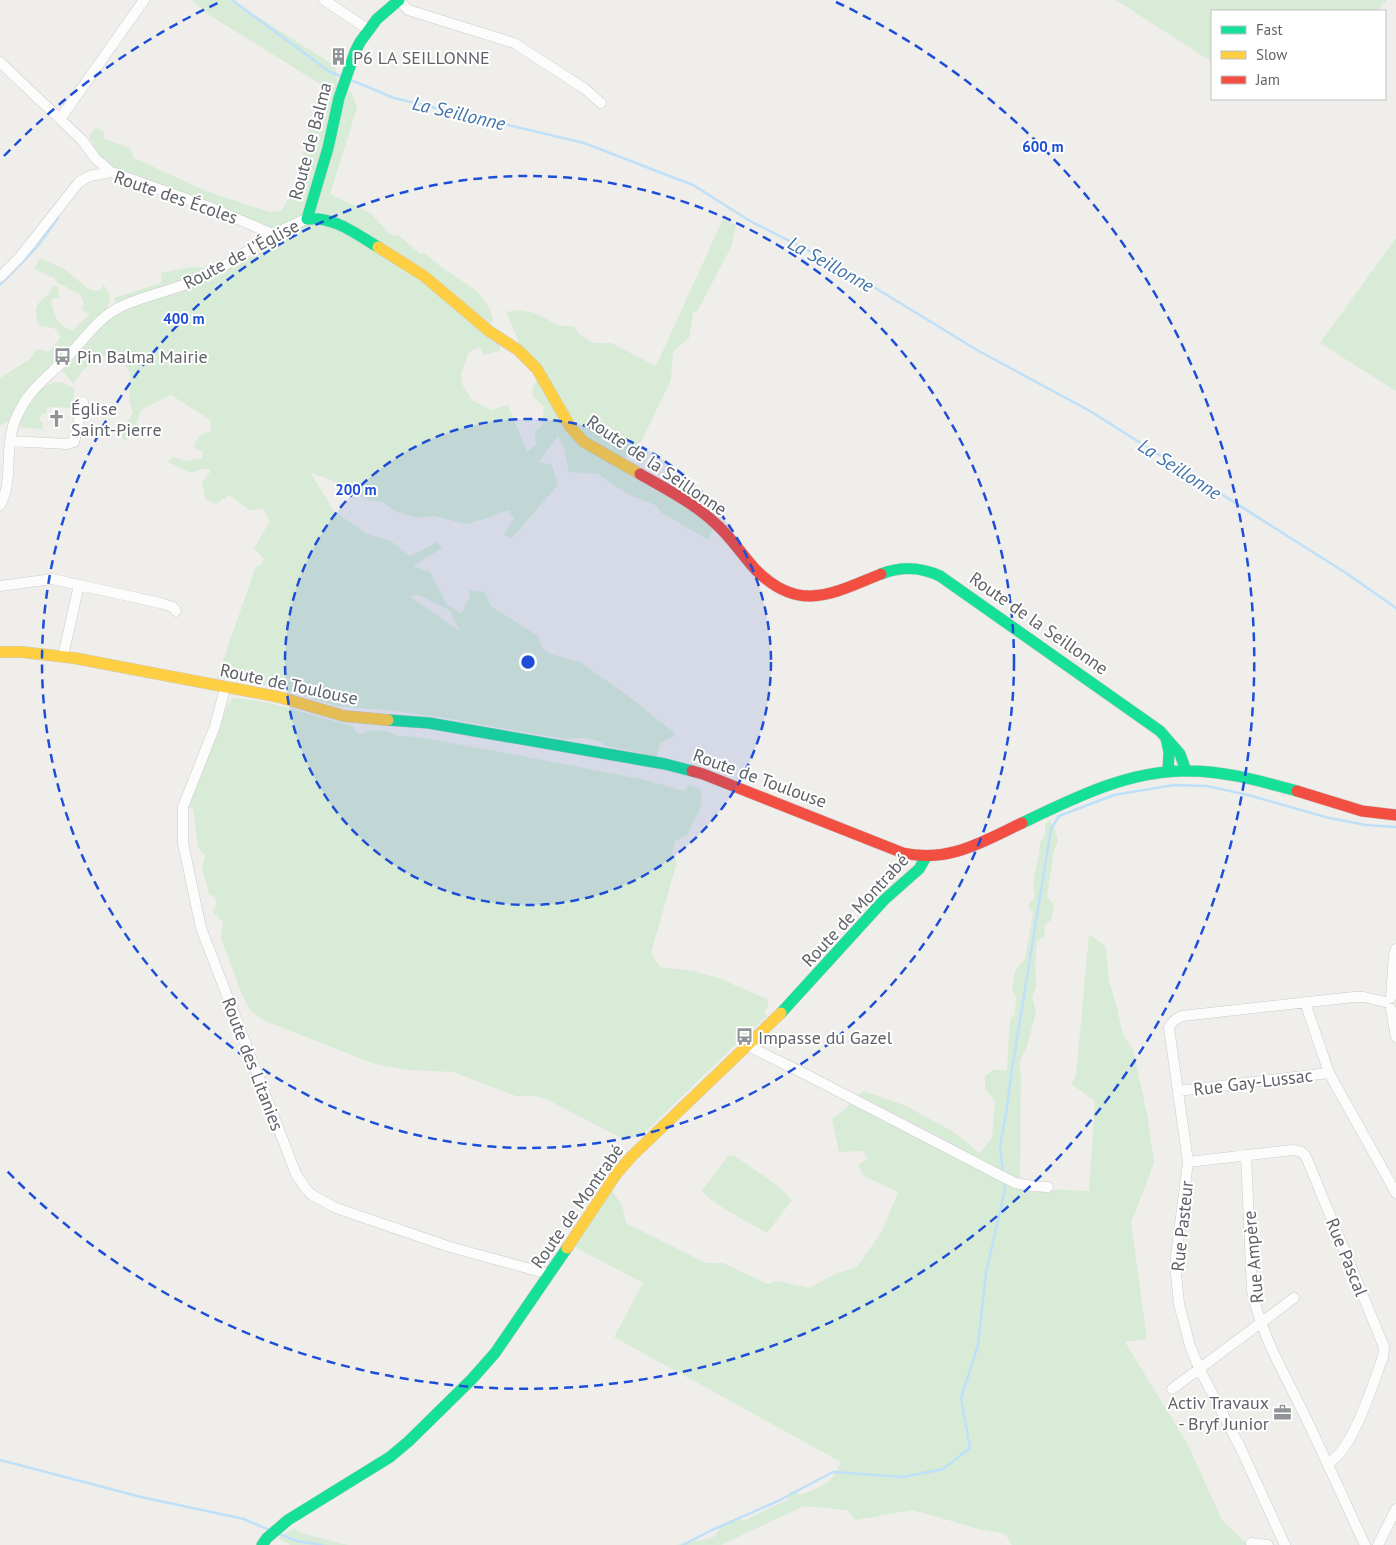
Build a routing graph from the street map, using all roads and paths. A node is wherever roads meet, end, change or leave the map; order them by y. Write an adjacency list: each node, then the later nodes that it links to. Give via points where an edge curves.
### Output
1 (144, 0): 7 (street)
2 (324, 0): 4 (street)
3 (399, 0): 4 (street, Route de Balma); 6 (street, via 408,10 514,43)
4 (369, 30): 11 (street, Route de Balma, via 355,52 342,87)
5 (0, 62): 7 (street)
6 (601, 103)
7 (60, 119): 8 (street)
8 (95, 158): 9 (street); 10 (street)
9 (111, 172): 10 (street, Route des Écoles); 12 (street, Route des Écoles, via 212,208)
10 (90, 176): 13 (street, Route des Écoles, via 69,193 46,225)
11 (307, 219): 12 (street, Route de l'Église); 23 (street, Route de la Seillonne, via 326,219 339,224 424,276 538,369 571,428 584,442 705,513 757,572 772,584 795,594 819,596 844,590 894,570 927,570 952,583 1128,706)
12 (275, 235): 15 (street, Route de l'Église, via 204,276 110,313 28,397 16,418)
13 (0, 277)
14 (83, 402): 15 (street, via 74,442)
15 (10, 441): 16 (street, Route de l'Église, via 6,492)
16 (0, 505)
17 (79, 585): 18 (street, via 52,578); 19 (street, via 160,603); 21 (street)
18 (0, 586)
19 (176, 611)
20 (0, 651): 21 (street, Route de Toulouse)
21 (63, 653): 22 (street, Route de Toulouse)
22 (225, 688): 29 (street, Route de Toulouse, via 278,697 344,716 429,723 684,768 903,853); 41 (street, Route des Litanies, via 215,726 183,806 183,843 202,928 296,1174 312,1195 336,1208 450,1247)
23 (1166, 738): 24 (street, Route de la Seillonne, via 1184,760); 25 (street)
24 (1186, 771): 25 (street, Route de Toulouse); 26 (street, Route de Toulouse, via 1235,776)
25 (1168, 772): 29 (street, Route de Toulouse, via 1103,788 959,852)
26 (1336, 803): 27 (street, Route de Toulouse); 28 (street, Route de Toulouse, via 1360,812)
27 (1396, 809)
28 (1396, 816)
29 (926, 857): 34 (street, Route de Montrabé, via 919,868 885,898 817,977)
30 (1395, 952): 32 (street)
31 (1305, 1002): 32 (street, via 1364,997); 35 (street); 36 (street, Rue Pasteur, via 1175,1019 1169,1035)
32 (1392, 1003): 33 (street)
33 (1395, 1033)
34 (748, 1046): 39 (street, via 1006,1179); 41 (street, Route de Montrabé, via 652,1134 617,1173)
35 (1329, 1073): 36 (street, Rue Gay-Lussac); 40 (street)
36 (1178, 1091): 38 (street, Rue Pasteur)
37 (1246, 1155): 38 (street, Rue Pascal); 43 (street, Rue Ampère, via 1252,1291); 46 (street, Rue Pascal, via 1293,1150 1304,1154 1384,1347 1355,1428 1341,1453)
38 (1188, 1162): 44 (street, Rue Pasteur, via 1176,1256 1176,1282 1182,1318)
39 (1048, 1187)
40 (1396, 1193)
41 (549, 1274): 48 (street, Route de Montrabé, via 495,1353 409,1441 390,1457 313,1504)
42 (1294, 1298): 43 (street)
43 (1260, 1323): 44 (street); 46 (street, Rue Ampère)
44 (1199, 1368): 45 (street); 51 (street, Rue Pasteur)
45 (1172, 1389)
46 (1328, 1463): 52 (street, Rue Ampère)
47 (1396, 1508): 53 (street)
48 (265, 1541)
49 (1251, 1542): 50 (street)
50 (1268, 1545)
51 (1285, 1545)
52 (1365, 1545)
53 (1378, 1545)

